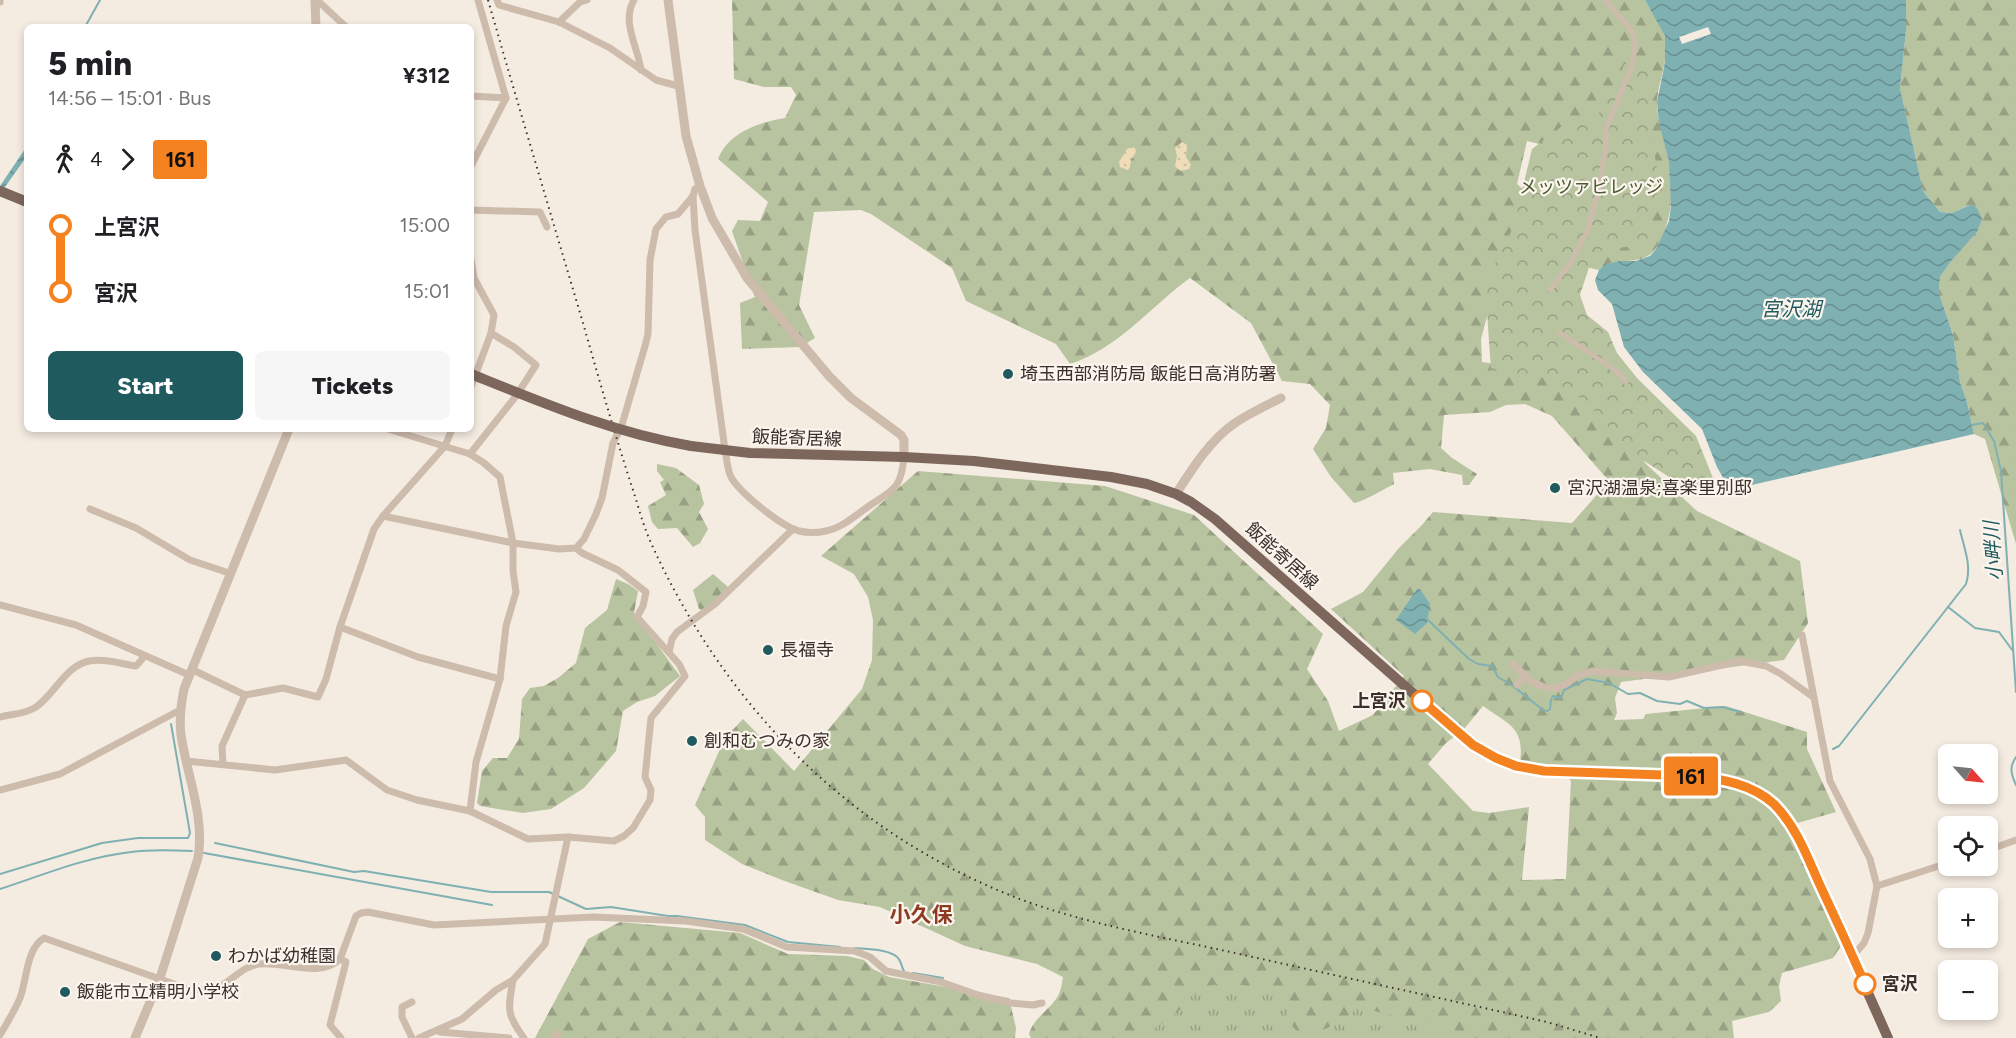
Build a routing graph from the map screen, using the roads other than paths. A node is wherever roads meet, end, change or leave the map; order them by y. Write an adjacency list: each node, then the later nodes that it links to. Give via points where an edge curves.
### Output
1 (316, 0): 9 (street); 10 (street)
2 (478, 0): 14 (street)
3 (497, 0): 8 (street, via 499,5)
4 (587, 0): 8 (street, via 579,2)
5 (634, 0): 11 (street, via 629,12 630,27)
6 (668, 0): 12 (street)
7 (1605, 0): 23 (street, via 1631,30 1635,42 1632,66 1606,129 1602,173 1587,232)
8 (559, 22): 11 (street, via 610,48)
9 (316, 24)
10 (343, 24)
11 (641, 70): 12 (street, via 656,80)
12 (678, 86): 16 (street)
13 (474, 96): 14 (street)
14 (506, 98): 15 (street)
15 (474, 160)
16 (700, 186): 18 (street); 36 (street, via 712,218 747,278 829,376 851,398 901,435)
17 (4, 193): 19 (main road)
18 (693, 196): 34 (street); 42 (street, via 678,214 666,217 656,229 650,260 645,346 613,443 599,506)
19 (24, 201)
20 (474, 210): 21 (street, via 540,212)
21 (547, 227)
22 (474, 278): 24 (street, via 494,315)
23 (1550, 291)
24 (491, 333): 27 (street); 35 (street, via 536,365)
25 (1560, 333): 28 (street, via 1618,372)
26 (474, 375): 34 (main road, 飯能寄居線, bridge, via 603,425 654,439)
27 (474, 379)
28 (1626, 382)
29 (1281, 398): 37 (street, via 1229,427)
30 (288, 432): 43 (street)
31 (398, 432): 33 (street)
32 (451, 432): 33 (street)
33 (445, 446): 35 (street); 39 (street)
34 (725, 450): 36 (main road, 飯能寄居線); 40 (street, via 731,477 738,487)
35 (470, 454): 41 (street, via 500,477)
36 (904, 457): 37 (main road, 飯能寄居線, via 1031,466 1148,484); 40 (street, via 896,487 842,525 815,533)
37 (1176, 495): 68 (main road, 飯能寄居線, via 1215,519 1465,739 1496,758 1544,771 1715,778 1760,794 1793,829)
38 (90, 509): 43 (street, via 136,528 190,560)
39 (383, 516): 41 (street); 45 (street, via 374,529)
40 (793, 529): 47 (street, via 715,604 677,632)
41 (513, 543): 42 (street); 52 (street, via 516,592 506,626)
42 (576, 548): 47 (street, via 618,570 646,592 637,617)
43 (230, 573): 50 (street)
44 (0, 605): 48 (street, via 76,625)
45 (340, 627): 52 (street, via 418,657); 54 (street, via 318,697 283,688)
46 (1802, 635): 55 (street)
47 (669, 652): 62 (street, via 685,676 651,718 645,777 651,790 650,800 633,828 614,841)
48 (145, 656): 50 (street); 57 (street, via 136,666 99,660 79,665 33,709)
49 (1513, 664): 51 (street)
50 (190, 672): 54 (street); 56 (street)
51 (1525, 676): 53 (street); 55 (street, via 1540,686 1556,688 1592,671 1669,677 1740,661 1766,666)
52 (500, 679): 61 (street, via 476,762)
53 (1517, 685)
54 (245, 695): 59 (street, via 222,747)
55 (1813, 697): 66 (street, via 1830,781 1870,859)
56 (180, 710): 58 (street); 60 (street, via 60,774)
57 (0, 717)
58 (186, 761): 59 (street); 70 (street, via 200,845)
59 (223, 764): 61 (street, via 274,770 346,760 387,790)
60 (0, 790)
61 (470, 811): 62 (street, via 528,839)
62 (568, 837): 67 (street)
63 (2016, 840): 64 (street)
64 (1998, 846)
65 (1938, 865): 66 (street)
66 (1877, 886): 68 (street, via 1868,933)
67 (551, 918): 69 (street, via 434,925 362,913 353,921); 71 (street, via 545,944); 73 (street, via 686,921 743,929 787,947 865,954 886,971 941,982 978,995 1023,1005)
68 (1853, 956): 82 (main road, 飯能寄居線)
69 (340, 960): 70 (street, via 325,969 250,966 219,987 207,989 192,990); 77 (street, via 346,962 330,1025)
70 (160, 978): 75 (street, via 44,938 32,954 20,998); 76 (street)
71 (513, 980): 74 (street, via 462,1019); 81 (street, via 509,1010 512,1022)
72 (412, 1002): 78 (street, via 402,1007 402,1017)
73 (1042, 1004)
74 (437, 1032): 79 (street); 80 (street)
75 (0, 1035)
76 (135, 1038)
77 (341, 1038)
78 (412, 1038)
79 (419, 1038)
80 (509, 1038)
81 (524, 1038)
82 (1888, 1038)

